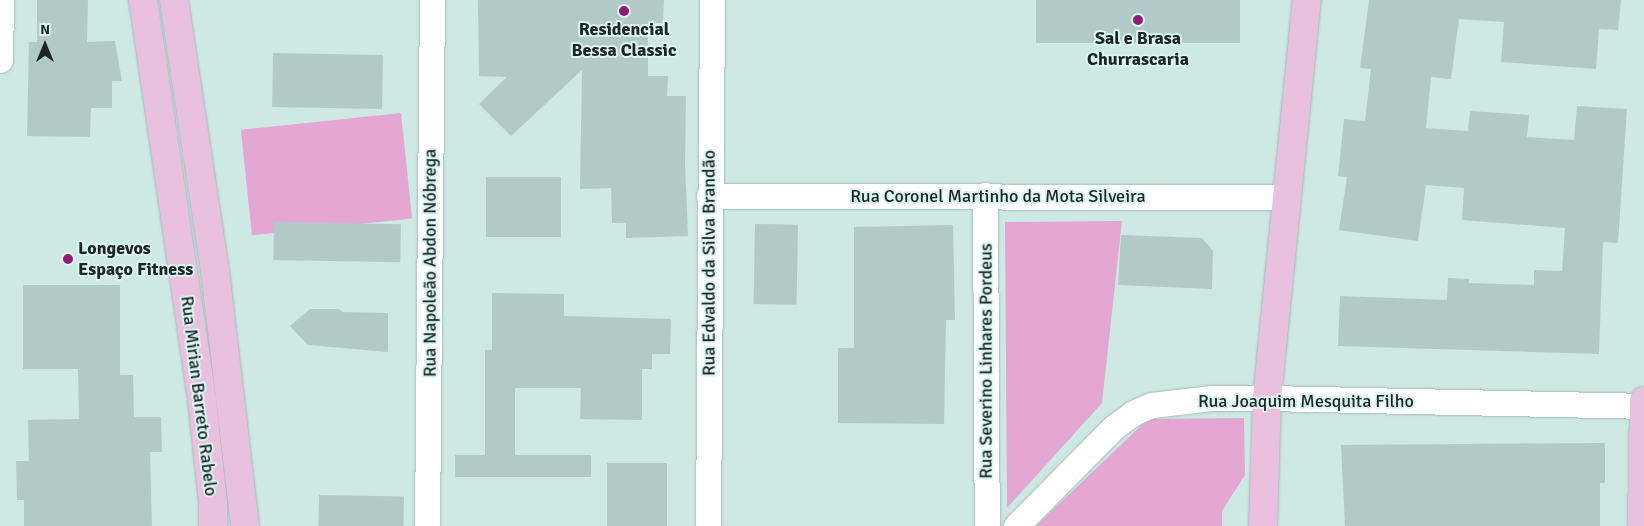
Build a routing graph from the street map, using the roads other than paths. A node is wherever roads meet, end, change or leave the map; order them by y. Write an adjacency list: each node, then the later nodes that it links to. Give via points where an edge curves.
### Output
1 (1, 0): 7 (street)
2 (143, 0): 14 (main road, Rua Mirian Barreto Rabelo, via 202,400)
3 (174, 0): 15 (main road, Rua Mirian Barreto Rabelo, via 216,279)
4 (432, 0): 16 (street, Rua Napoleão Abdon Nóbrega)
5 (712, 0): 9 (street, Rua Edvaldo da Silva Brandão)
6 (1307, 0): 10 (main road)
7 (0, 60)
8 (985, 195): 9 (street, Rua Coronel Martinho da Mota Silveira); 10 (street, Rua Coronel Martinho da Mota Silveira); 18 (street, Rua Severino Linhares Pordeus)
9 (709, 196): 17 (street, Rua Edvaldo da Silva Brandão)
10 (1287, 196): 11 (main road)
11 (1267, 398): 13 (street, Rua Joaquim Mesquita Filho); 19 (street, Rua Joaquim Mesquita Filho, via 1180,401 1152,405 1133,413 1114,427); 20 (main road)
12 (1644, 401): 13 (main road)
13 (1643, 406): 21 (main road)
14 (213, 526)
15 (245, 526)
16 (427, 526)
17 (708, 526)
18 (987, 526)
19 (1016, 526)
20 (1263, 526)
21 (1642, 526)

